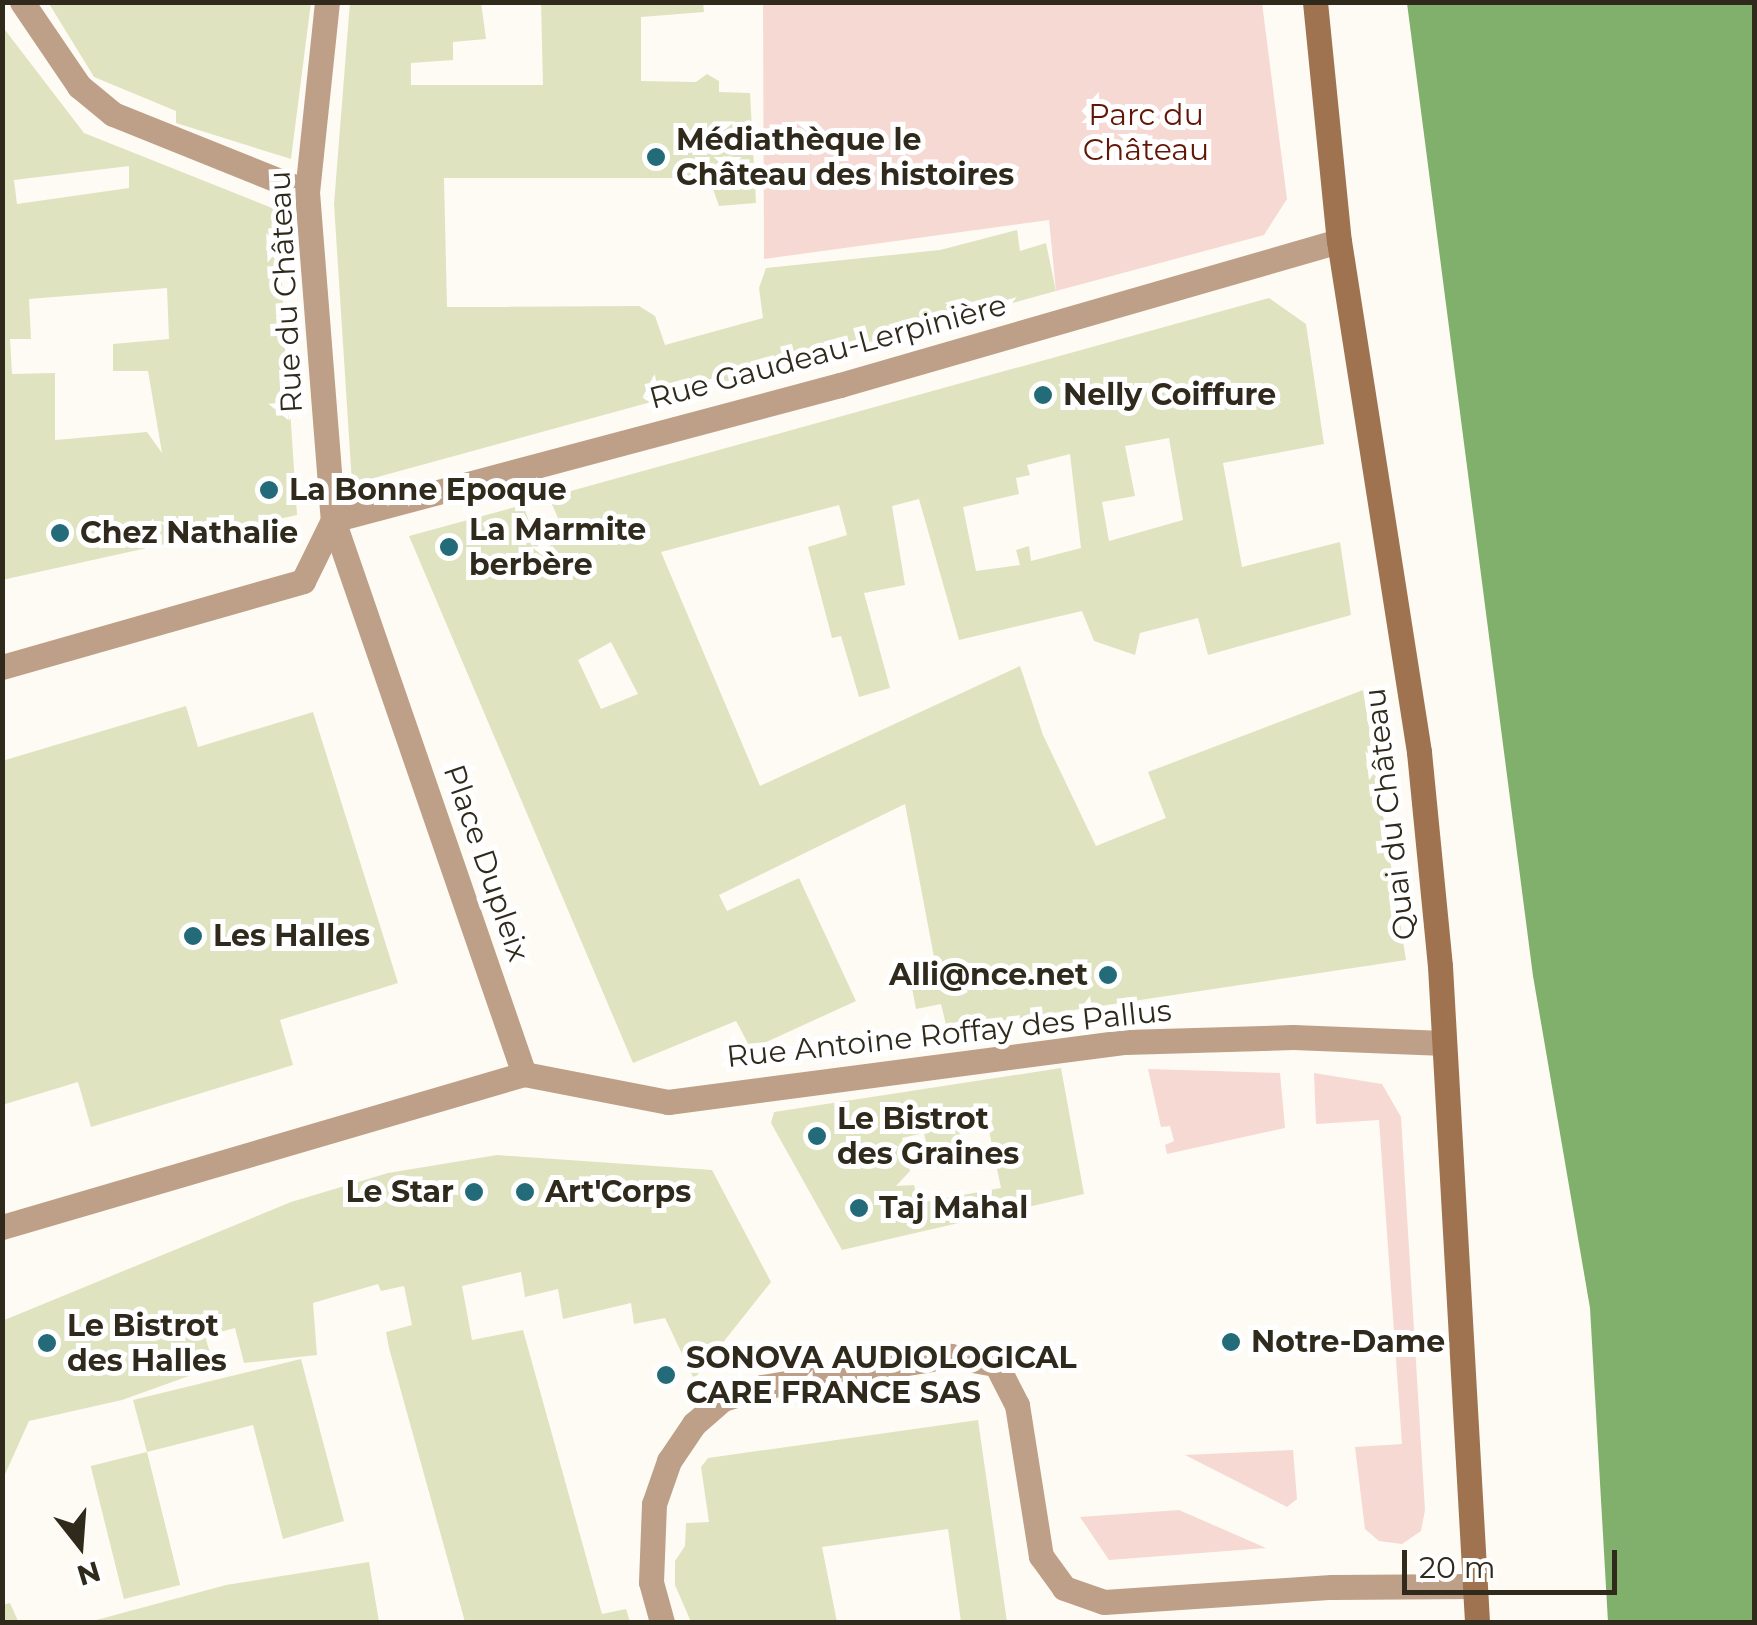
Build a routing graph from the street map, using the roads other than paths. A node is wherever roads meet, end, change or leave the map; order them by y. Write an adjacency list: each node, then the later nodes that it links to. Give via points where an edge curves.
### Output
1 (22, 2): 4 (street, via 79,86 114,114)
2 (327, 2): 4 (street, Rue du Château)
3 (1315, 2): 5 (main road, Quai du Château)
4 (307, 192): 6 (street, Rue du Château)
5 (1340, 240): 6 (street, Rue Gaudeau-Lerpinière); 8 (main road, Quai du Château, via 1418,752)
6 (333, 520): 7 (street, via 303,581); 9 (street, Place Dupleix)
7 (2, 667)
8 (1444, 1043): 9 (street, Rue Antoine Roffay des Pallus, via 1292,1037 1125,1042 668,1102); 11 (main road, Quai du Château)
9 (524, 1074): 10 (street)
10 (2, 1227)
11 (1474, 1586): 12 (street, via 1332,1587 1104,1602 1064,1588 1040,1556 1017,1406 996,1364 950,1356 723,1399 694,1424 669,1460 654,1504 651,1582); 13 (main road, Quai du Château)
12 (662, 1622)
13 (1476, 1622)

